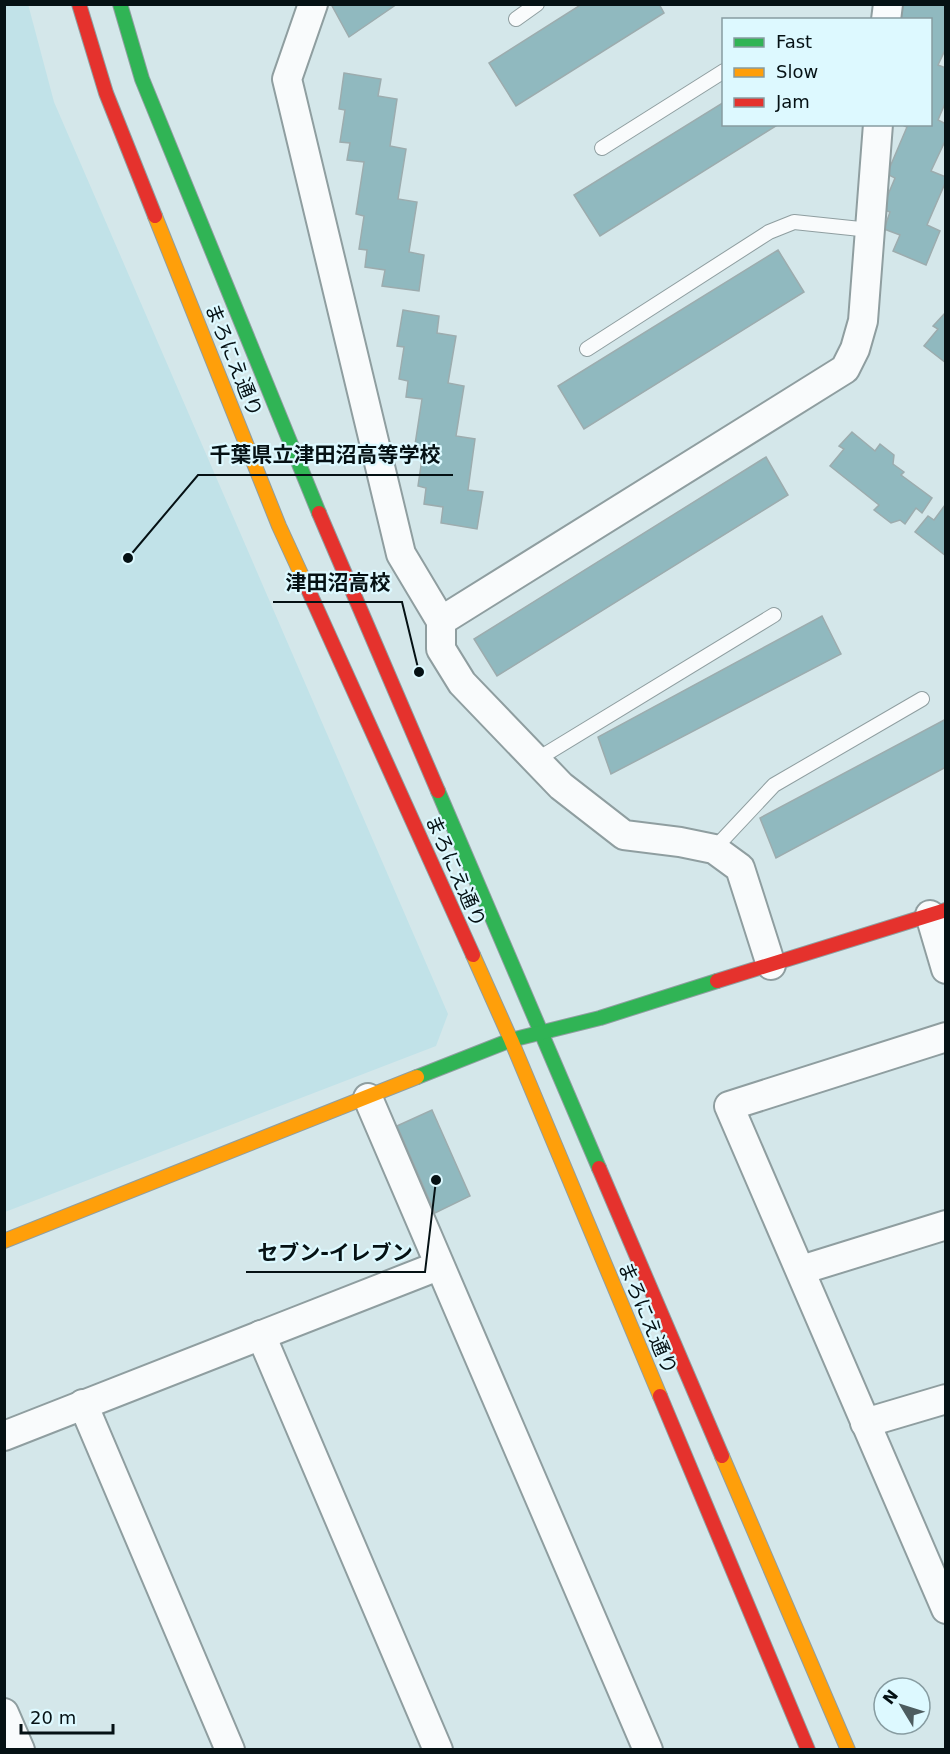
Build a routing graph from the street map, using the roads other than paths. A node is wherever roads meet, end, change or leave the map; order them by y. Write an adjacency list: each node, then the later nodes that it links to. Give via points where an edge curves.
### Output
1 (79, 4): 21 (street, まろにえ通り, via 106,93 279,526)
2 (120, 4): 19 (street, まろにえ通り, via 142,78 308,486)
3 (313, 4): 12 (street, via 287,79 401,554)
4 (537, 4): 5 (lane)
5 (516, 19)
6 (722, 72): 8 (lane)
7 (878, 126): 9 (street)
8 (602, 148)
9 (870, 230): 10 (lane, via 794,222 769,232); 12 (street, via 863,321 845,369)
10 (587, 350)
11 (774, 615): 14 (lane)
12 (441, 621): 14 (street, via 441,649 462,683)
13 (922, 699): 15 (lane, via 774,785)
14 (536, 760): 15 (street, via 561,786 624,835)
15 (714, 849): 17 (street, via 740,868)
16 (938, 913): 17 (street); 18 (street)
17 (771, 965): 19 (street)
18 (945, 969)
19 (542, 1034): 21 (street); 40 (street, まろにえ通り)
20 (945, 1037): 26 (street, via 729,1106)
21 (511, 1040): 22 (street); 39 (street, まろにえ通り)
22 (368, 1098): 24 (street); 25 (street)
23 (945, 1225): 26 (street)
24 (4, 1241)
25 (438, 1266): 27 (street); 38 (street)
26 (801, 1270): 30 (street)
27 (261, 1335): 29 (street); 37 (street)
28 (945, 1398): 30 (street)
29 (83, 1404): 31 (street); 36 (street)
30 (865, 1423): 32 (street)
31 (4, 1436)
32 (940, 1581): 33 (street)
33 (945, 1609)
34 (4, 1713): 35 (street)
35 (20, 1749)
36 (230, 1749)
37 (438, 1749)
38 (648, 1749)
39 (808, 1749)
40 (848, 1749)

